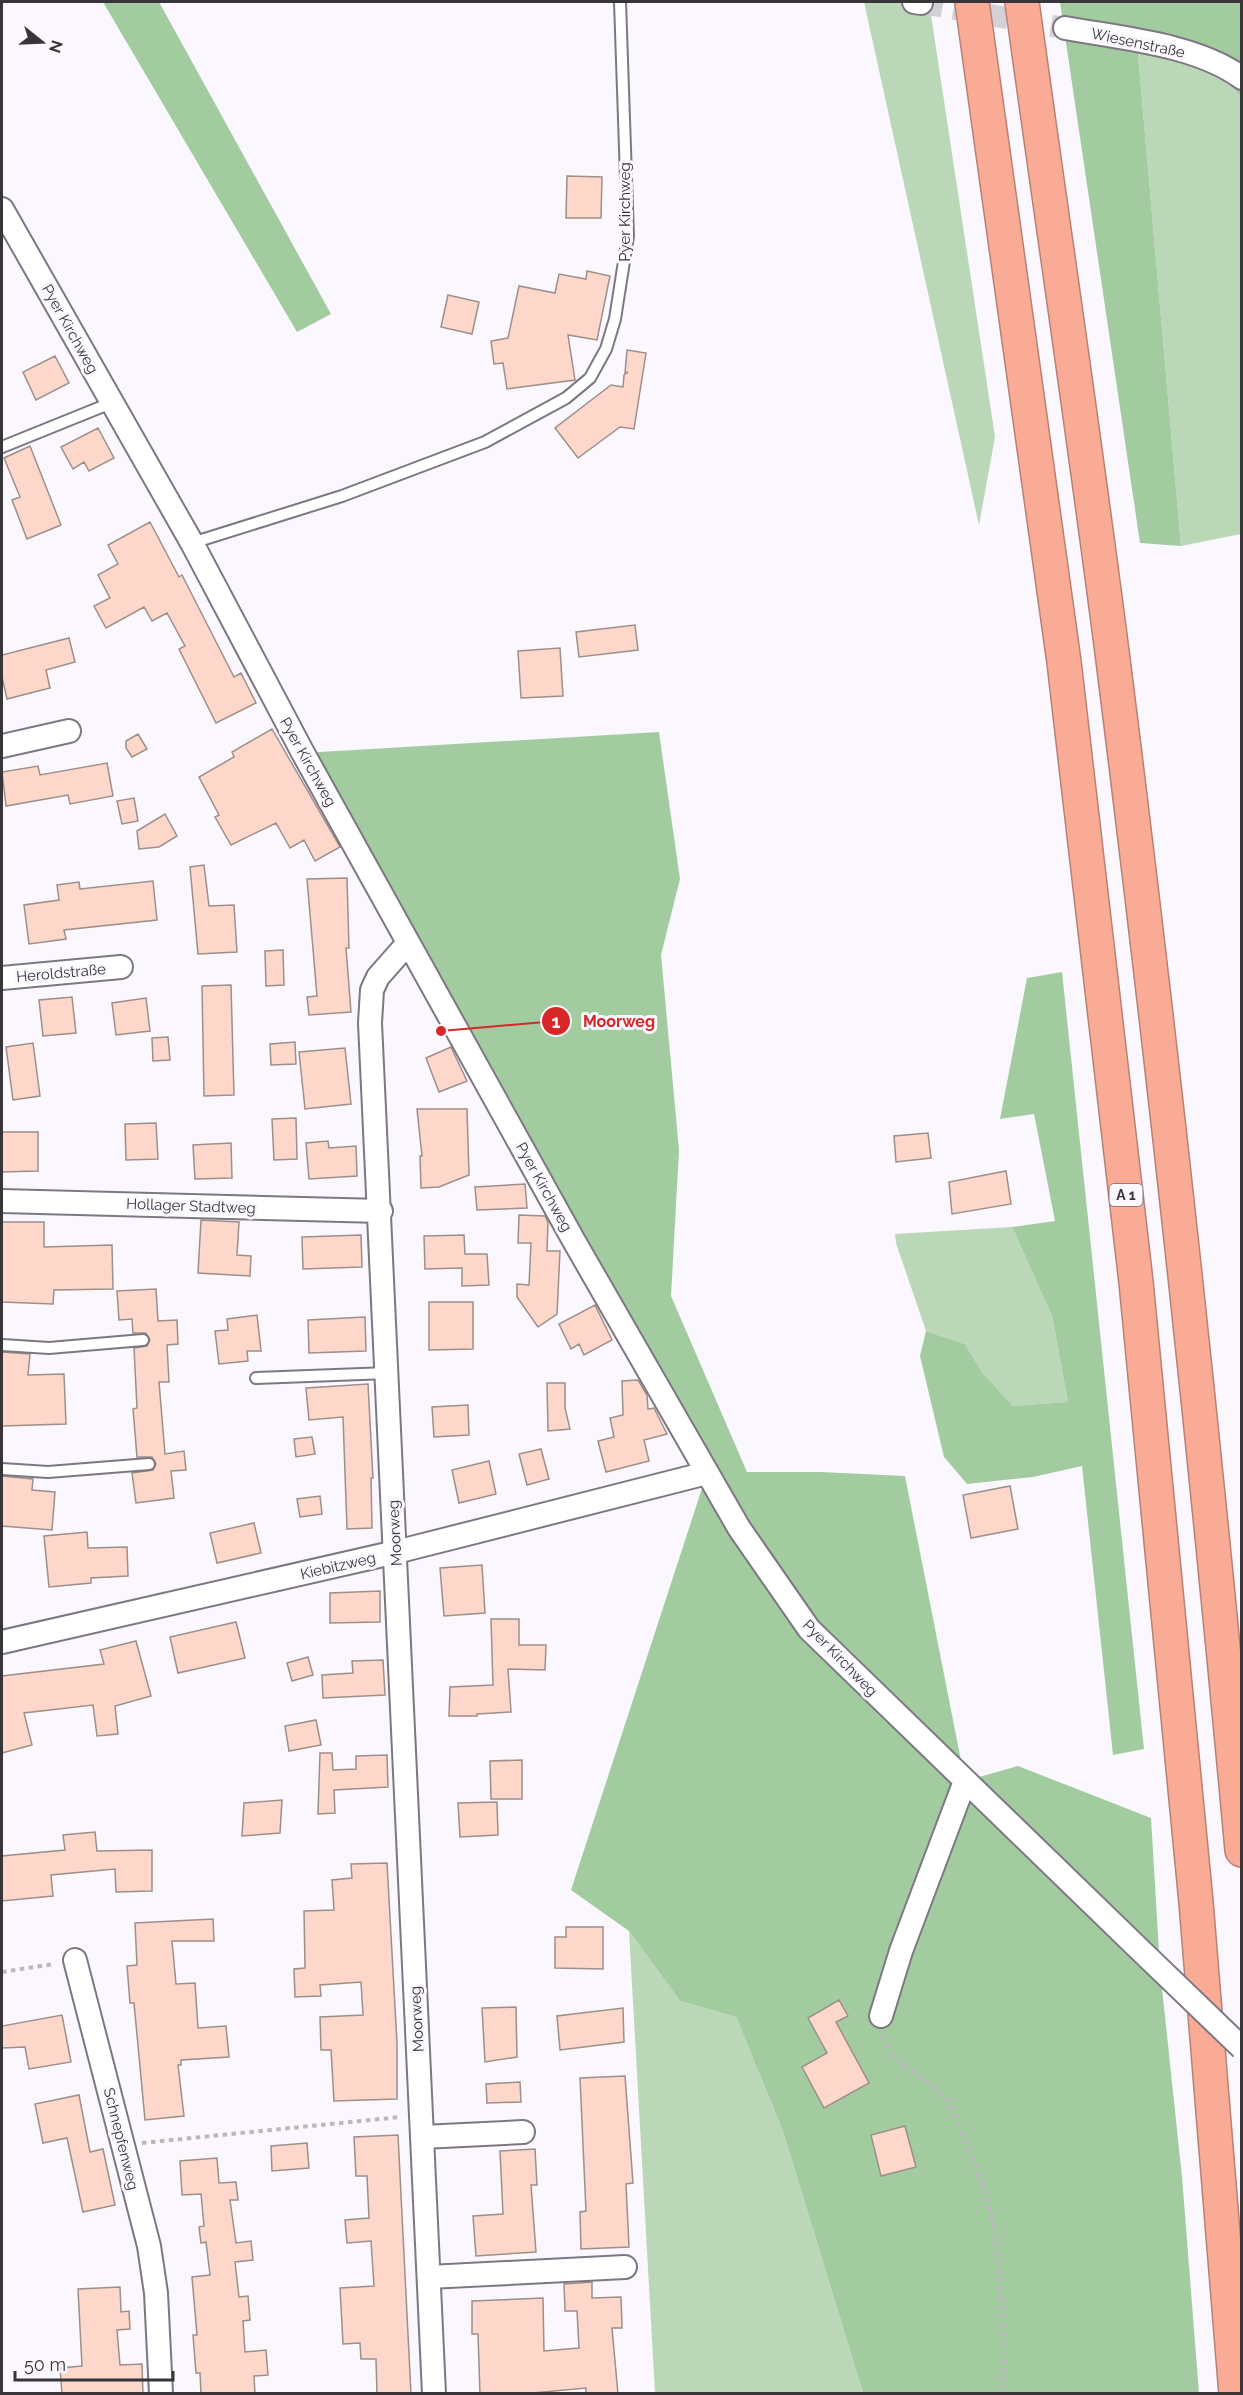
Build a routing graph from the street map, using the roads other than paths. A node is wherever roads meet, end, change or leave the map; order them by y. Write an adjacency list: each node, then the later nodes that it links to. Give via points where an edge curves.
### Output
1 (620, 2): 9 (lane, Pyer Kirchweg, via 628,236 615,320 606,350 590,378 566,398 485,442 342,496)
2 (972, 2): 37 (highway, A 1, via 1064,662 1132,1247 1193,1867)
3 (1022, 2): 27 (highway, via 1141,887 1186,1277)
4 (1065, 28): 5 (street, Wiesenstraße, via 1171,48 1210,61)
5 (1242, 78)
6 (2, 209): 7 (street, Pyer Kirchweg)
7 (111, 403): 8 (lane); 9 (street, Pyer Kirchweg)
8 (2, 447)
9 (192, 543): 12 (street, Pyer Kirchweg)
10 (69, 731): 11 (street)
11 (2, 746)
12 (408, 943): 16 (street, Moorweg, via 378,977 372,990 372,1081); 23 (street, Pyer Kirchweg)
13 (121, 967): 14 (street, Heroldstraße)
14 (2, 978)
15 (2, 1201): 16 (street, Hollager Stadtweg)
16 (381, 1211): 19 (street, Moorweg)
17 (143, 1340): 18 (lane, via 49,1348)
18 (2, 1345)
19 (388, 1373): 20 (lane); 24 (street, Moorweg)
20 (256, 1378)
21 (149, 1464): 22 (lane, via 48,1472)
22 (2, 1468)
23 (707, 1473): 24 (street, Kiebitzweg); 26 (street, Pyer Kirchweg, via 809,1629)
24 (396, 1552): 25 (street, Kiebitzweg); 31 (street, Moorweg)
25 (2, 1642)
26 (965, 1781): 29 (street, via 901,1951); 30 (street, Pyer Kirchweg, bridge)
27 (1242, 1850)
28 (75, 1960): 35 (street, Schnepfenweg, via 149,2246 156,2293)
29 (881, 2016)
30 (1242, 2048)
31 (422, 2126): 32 (street); 34 (street, Moorweg)
32 (523, 2132)
33 (625, 2267): 34 (street)
34 (429, 2277): 36 (street, Moorweg)
35 (160, 2394)
36 (434, 2394)
37 (1236, 2394)

